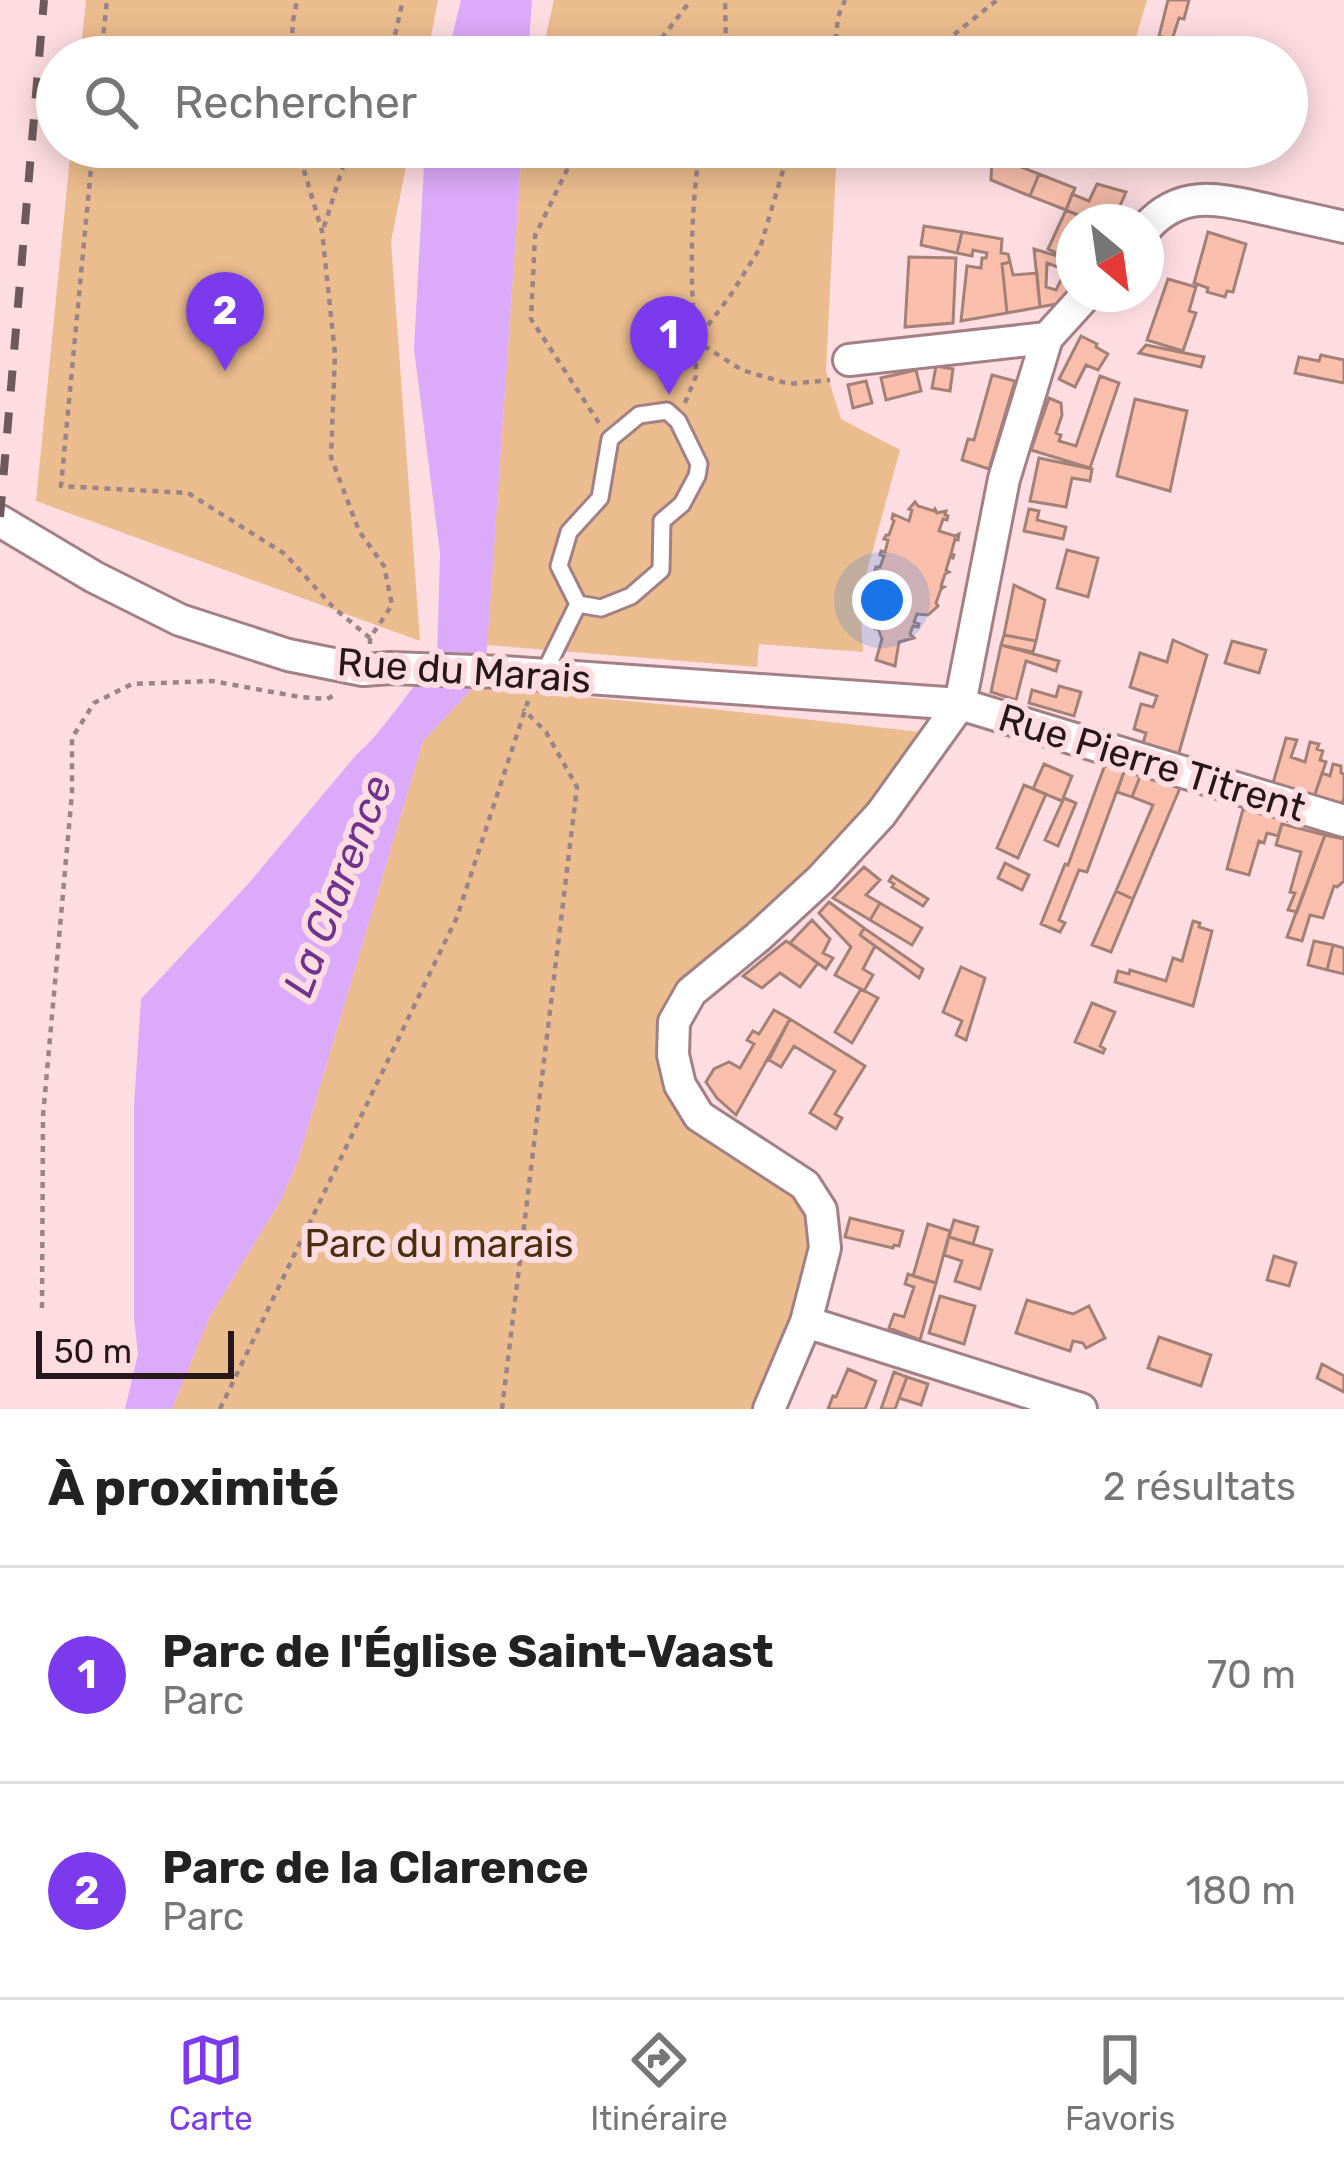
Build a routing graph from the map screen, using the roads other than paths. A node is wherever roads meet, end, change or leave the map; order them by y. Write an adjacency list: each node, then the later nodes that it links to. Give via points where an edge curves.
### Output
1 (1164, 211): 2 (street, via 1215,198)
2 (1344, 227)
3 (1071, 312): 4 (street)
4 (1047, 338): 5 (street); 9 (street, via 1004,478)
5 (849, 360)
6 (0, 521): 8 (street, Rue du Marais, via 180,620 288,656 377,669)
7 (578, 604): 7 (lane, via 559,566 569,532 600,498 610,440 639,415 667,411 699,464 682,504 662,521 661,570 602,608); 8 (lane)
8 (543, 675): 9 (street, Rue du Marais)
9 (960, 704): 10 (street, Rue Pierre Titrent); 11 (street, via 881,814 821,879 691,992 674,1022 680,1085 699,1116 805,1185 821,1210 825,1248)
10 (1344, 820)
11 (806, 1322): 12 (street); 13 (street)
12 (769, 1409)
13 (1081, 1409)

